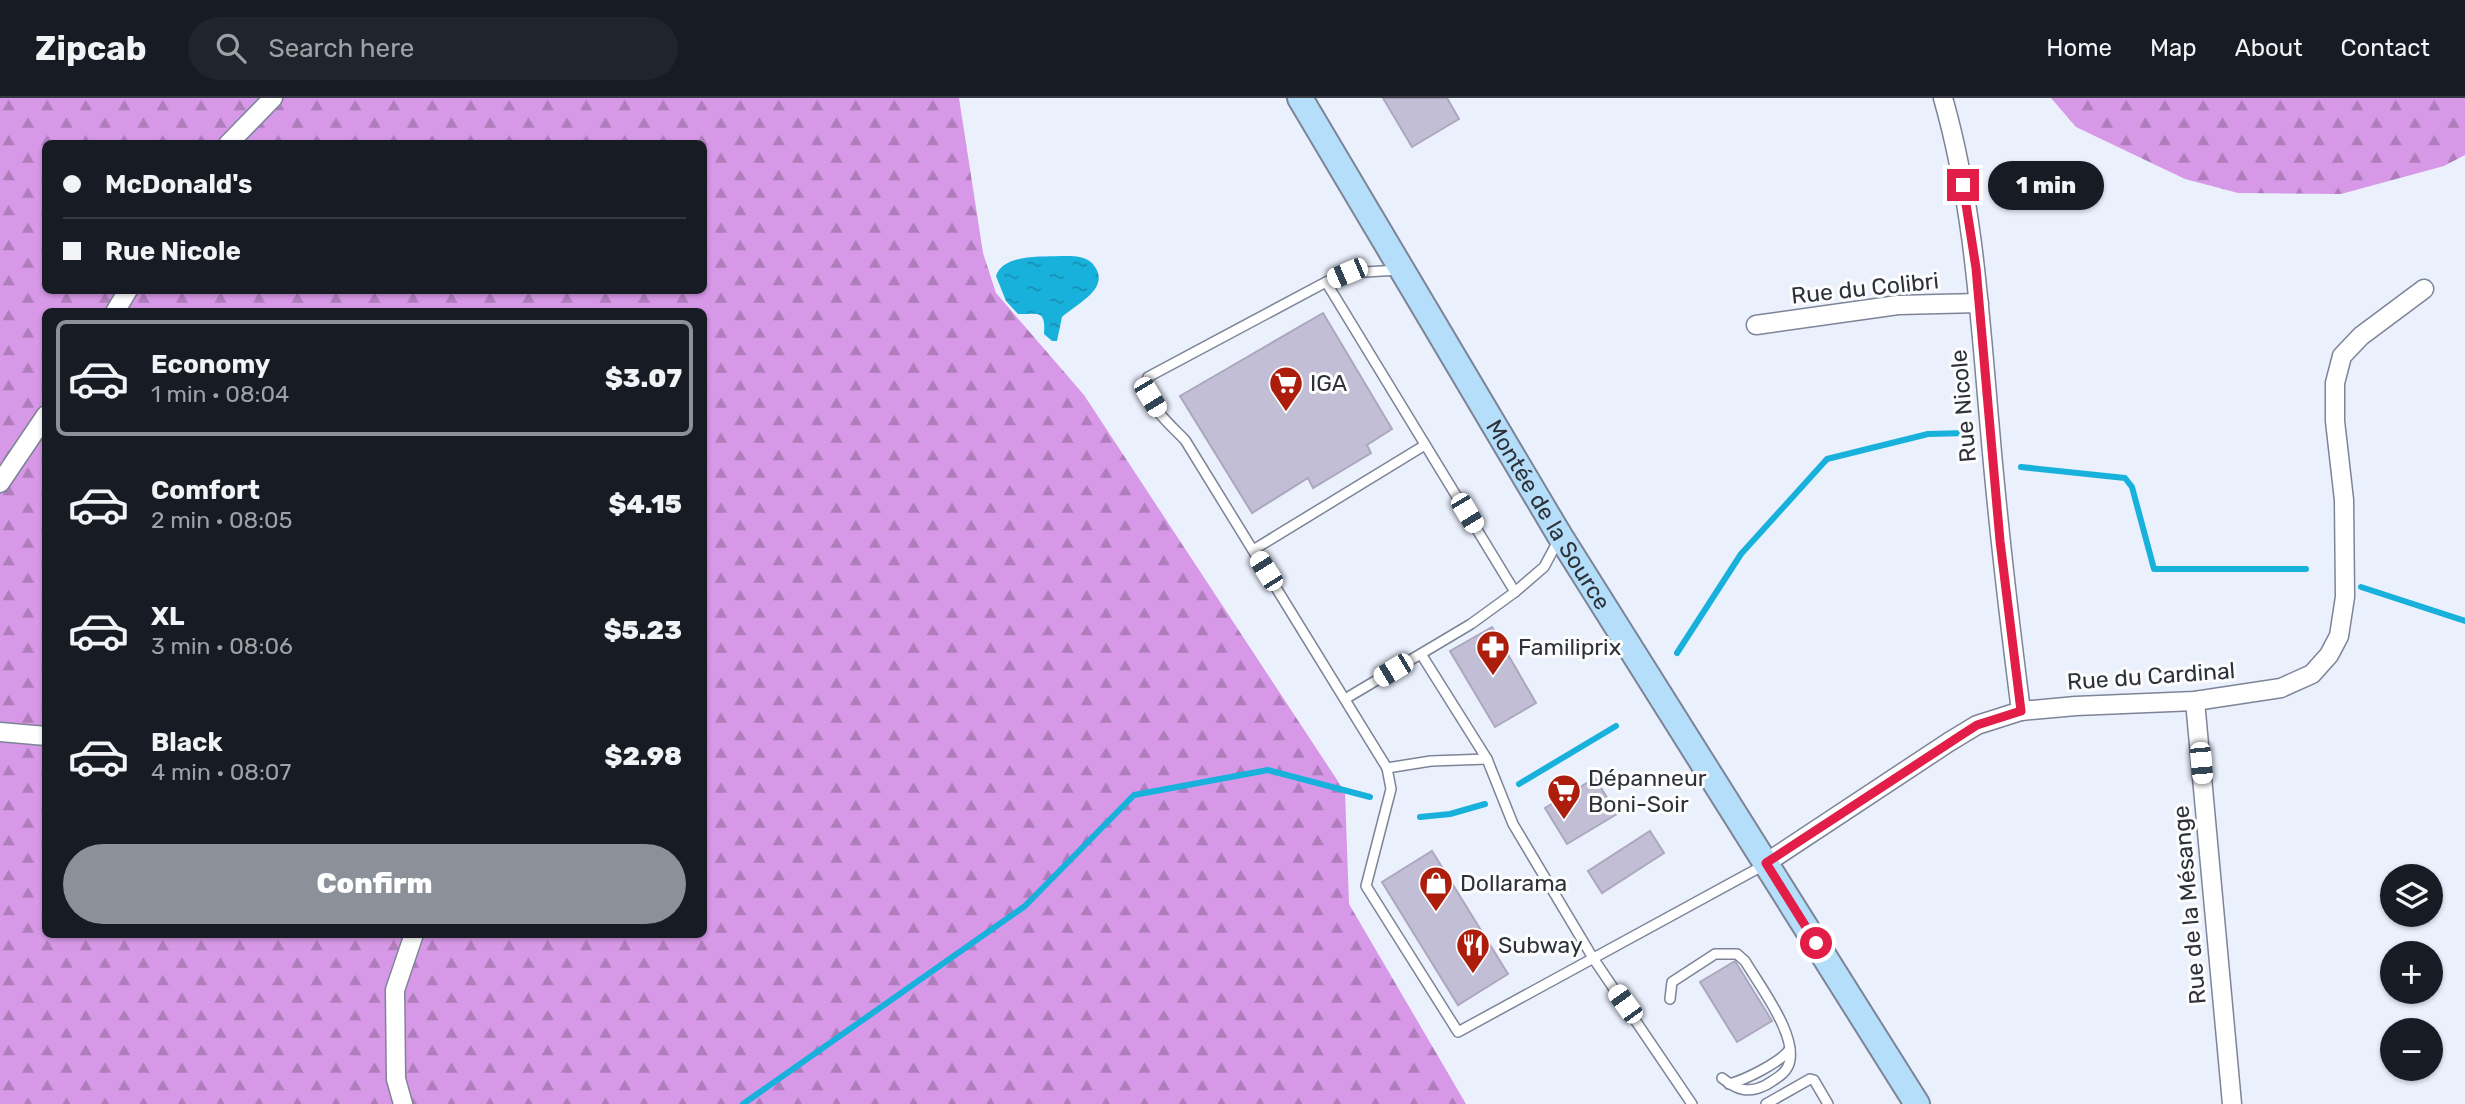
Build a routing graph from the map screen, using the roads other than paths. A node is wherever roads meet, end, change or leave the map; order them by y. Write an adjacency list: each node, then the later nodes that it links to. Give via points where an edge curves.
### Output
1 (273, 98): 4 (street)
2 (1300, 98): 5 (main road, Montée de la Source)
3 (1943, 98): 8 (street, Rue Nicole, via 1960,169)
4 (232, 140)
5 (1402, 270): 6 (lane, via 1347,273); 13 (main road, Montée de la Source)
6 (1326, 282): 11 (lane); 14 (lane, via 1146,382 1158,410 1185,440)
7 (2424, 289): 18 (street, Rue du Cardinal, via 2342,356 2335,383 2344,500 2345,597 2339,636 2312,674 2281,688)
8 (1979, 303): 9 (street, Rue du Colibri, via 1898,305); 19 (street, Rue Nicole)
9 (1756, 325)
10 (42, 421): 12 (street)
11 (1425, 445): 14 (lane); 15 (lane)
12 (0, 483)
13 (1560, 536): 15 (lane, via 1544,567); 24 (main road, Montée de la Source)
14 (1253, 550): 17 (lane)
15 (1515, 592): 16 (lane)
16 (1422, 654): 17 (lane); 22 (lane)
17 (1345, 699): 23 (lane)
18 (2195, 701): 19 (street, Rue du Cardinal); 34 (street, Rue de la Mésange)
19 (2021, 711): 24 (street, Rue du Cardinal, via 1977,725)
20 (0, 732): 21 (street)
21 (42, 736)
22 (1487, 759): 23 (lane); 26 (lane, via 1513,824)
23 (1387, 768): 26 (lane, via 1391,789 1366,886 1458,1032)
24 (1766, 863): 26 (lane); 33 (main road, Montée de la Source)
25 (413, 938): 29 (street, via 396,990 396,1079)
26 (1593, 958): 30 (lane)
27 (1670, 999): 28 (lane, via 1672,982 1715,954 1737,954)
28 (1791, 1047): 28 (lane, via 1786,1070 1771,1082 1747,1091 1725,1081 1743,1079)
29 (403, 1104)
30 (1692, 1104)
31 (1766, 1104): 32 (lane, via 1810,1079)
32 (1828, 1104)
33 (1917, 1104)
34 (2232, 1104)

